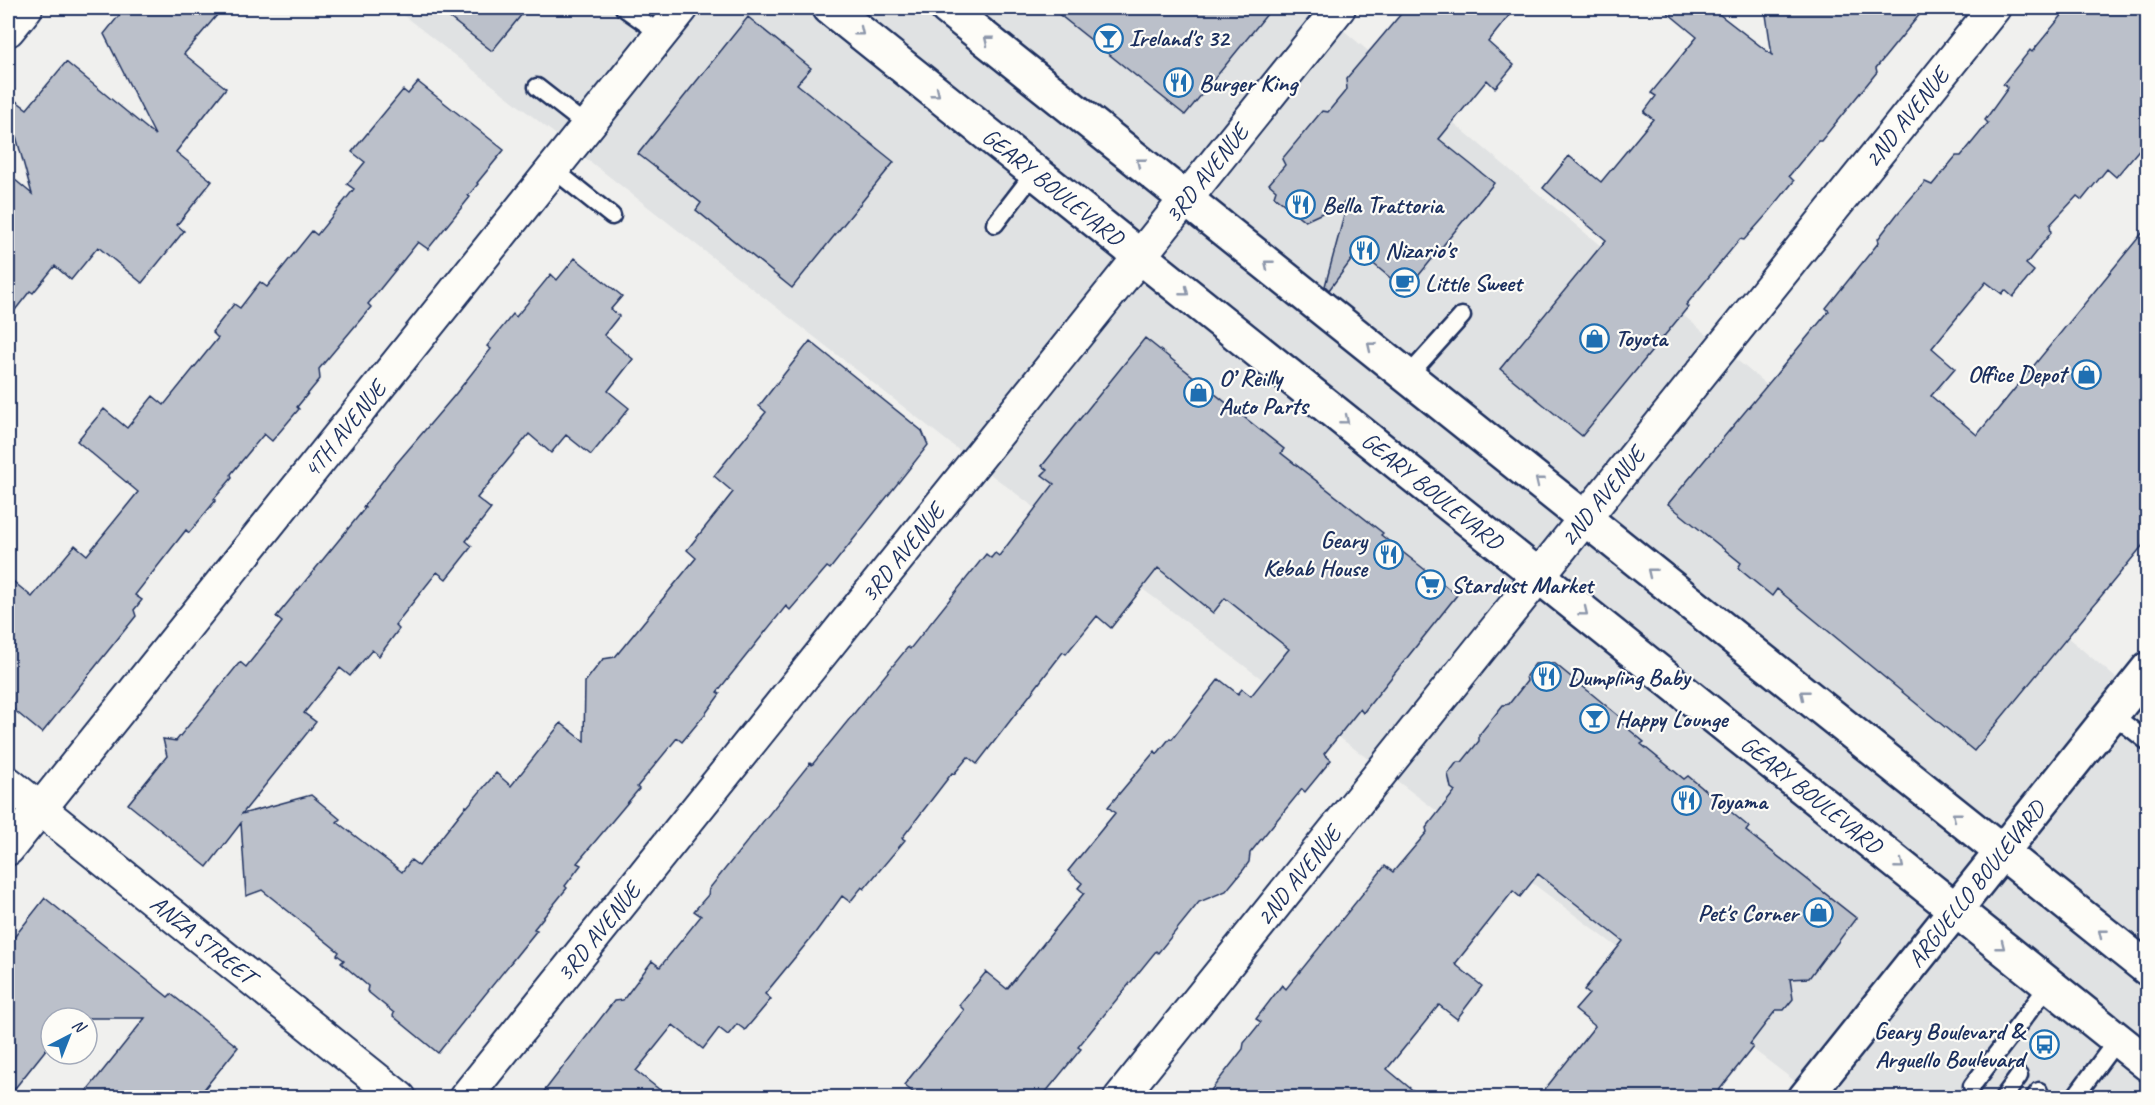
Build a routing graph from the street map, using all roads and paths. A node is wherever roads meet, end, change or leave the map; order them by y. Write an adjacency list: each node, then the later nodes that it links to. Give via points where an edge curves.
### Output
1 (26, 8): 8 (street)
2 (624, 8): 9 (lane)
3 (682, 8): 9 (street, 4TH AVENUE)
4 (830, 8): 13 (main road, GEARY BOULEVARD, one-way to 13)
5 (947, 8): 14 (main road, one-way to 5)
6 (1339, 8): 14 (street, 3RD AVENUE)
7 (1994, 8): 20 (street, 2ND AVENUE)
8 (8, 30)
9 (661, 34): 11 (street, 4TH AVENUE)
10 (537, 87): 11 (lane)
11 (587, 126): 12 (street, 4TH AVENUE)
12 (553, 169): 15 (lane); 26 (street, 4TH AVENUE)
13 (1035, 172): 16 (lane); 17 (main road, GEARY BOULEVARD)
14 (1186, 198): 17 (street, 3RD AVENUE); 19 (main road, one-way to 14)
15 (612, 216)
16 (995, 224)
17 (1140, 256): 21 (main road, GEARY BOULEVARD, one-way to 21); 37 (street, 3RD AVENUE)
18 (1462, 316): 19 (lane)
19 (1408, 376): 20 (main road, one-way to 19)
20 (1585, 518): 21 (street, 2ND AVENUE); 28 (main road, one-way to 20)
21 (1539, 575): 29 (main road, GEARY BOULEVARD, one-way to 29); 38 (street, 2ND AVENUE)
22 (2148, 669): 23 (main road, ARGUELLO BOULEVARD)
23 (2112, 714): 24 (lane); 28 (main road, ARGUELLO BOULEVARD)
24 (2148, 742)
25 (8, 783): 26 (street, ANZA STREET)
26 (40, 809): 27 (street, 4TH AVENUE); 36 (street, ANZA STREET)
27 (8, 849)
28 (2002, 852): 29 (main road, ARGUELLO BOULEVARD); 30 (main road, one-way to 28)
29 (1955, 910): 31 (main road, GEARY BOULEVARD, one-way to 31); 39 (main road, ARGUELLO BOULEVARD)
30 (2148, 969)
31 (2049, 985): 32 (main road, GEARY BOULEVARD); 35 (lane)
32 (2117, 1040): 33 (main road, GEARY BOULEVARD); 41 (lane)
33 (2148, 1064)
34 (2019, 1076): 40 (lane)
35 (1972, 1086)
36 (400, 1098)
37 (465, 1098)
38 (1120, 1098)
39 (1805, 1098)
40 (2002, 1098)
41 (2074, 1098)

